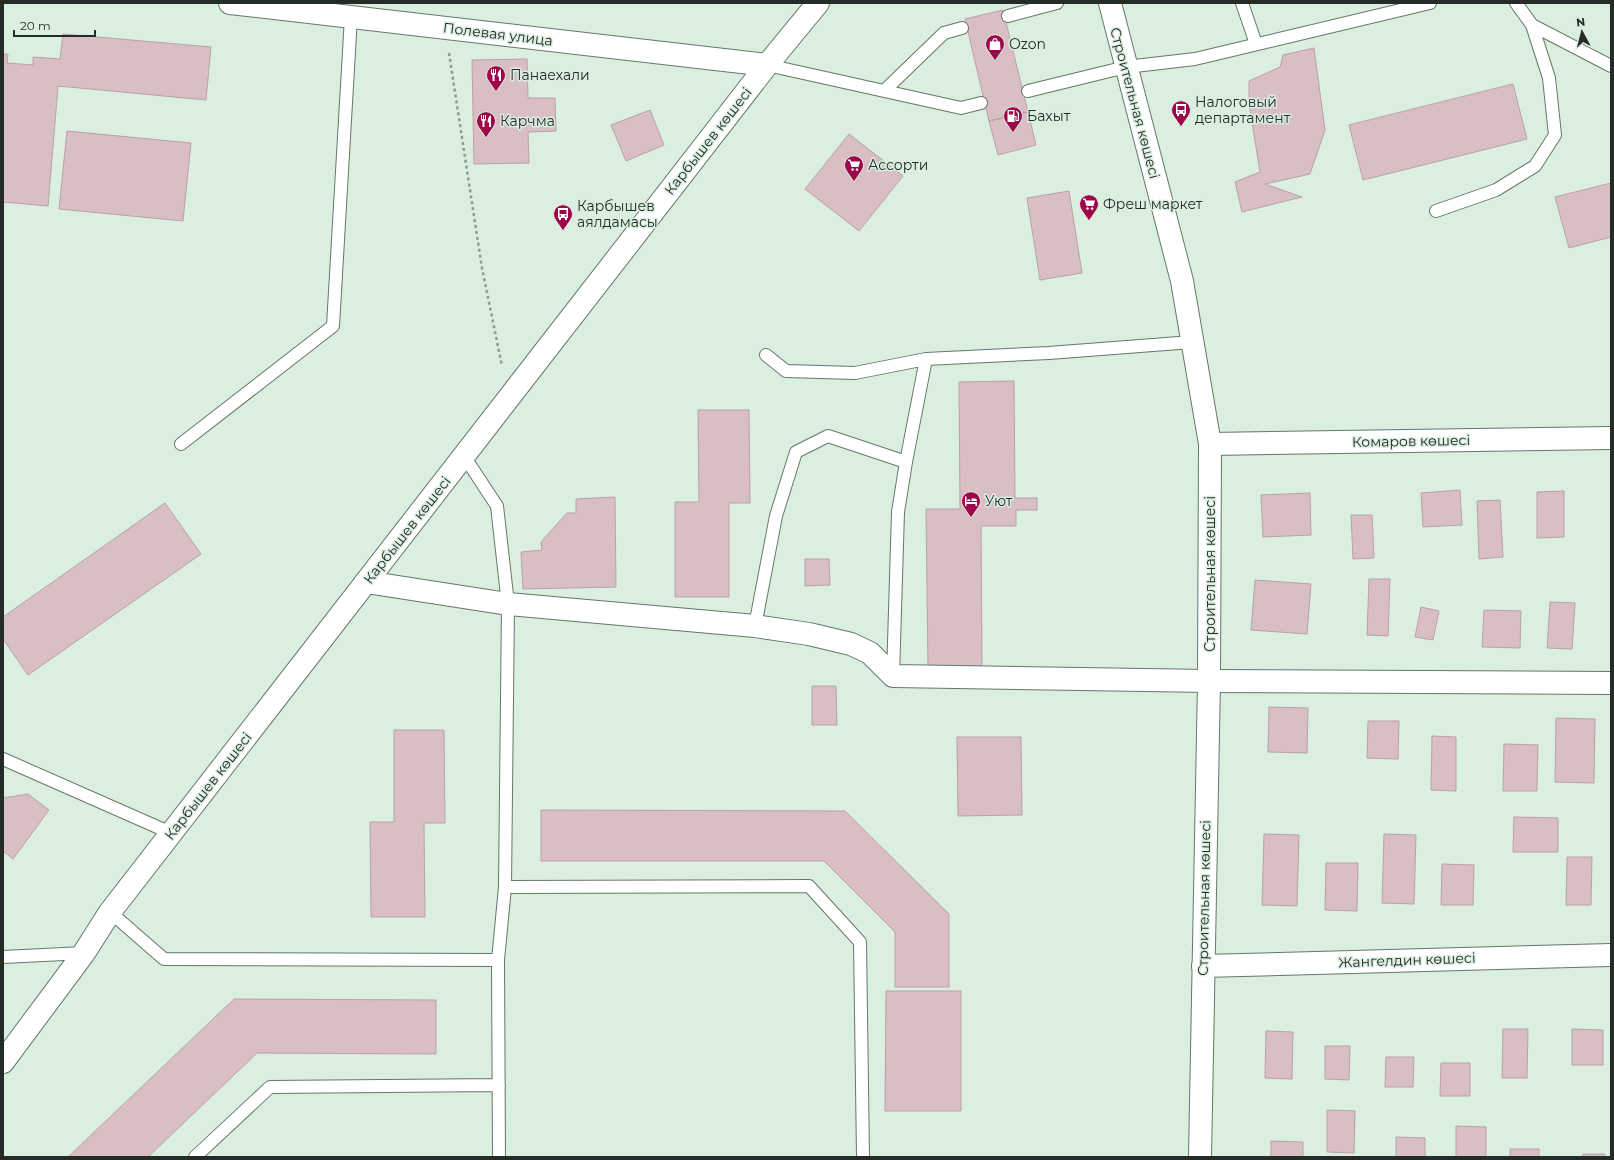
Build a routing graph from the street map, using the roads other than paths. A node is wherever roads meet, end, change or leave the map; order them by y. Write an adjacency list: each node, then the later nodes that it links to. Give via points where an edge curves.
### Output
1 (230, 3): 9 (street, Полевая улица)
2 (818, 3): 13 (street, Карбышев көшесі)
3 (1057, 3): 8 (lane)
4 (1110, 3): 15 (street, Строительная көшесі)
5 (1242, 3): 12 (lane)
6 (1430, 3): 12 (lane)
7 (1516, 3): 10 (lane)
8 (1008, 16)
9 (351, 17): 13 (street, Полевая улица); 24 (lane, via 333,326)
10 (1532, 25): 14 (lane); 19 (lane, via 1549,78 1555,135 1535,166 1496,190)
11 (962, 28): 16 (lane, via 944,33)
12 (1256, 44): 15 (lane, via 1195,59)
13 (767, 65): 16 (lane); 26 (street, Карбышев көшесі)
14 (1611, 66)
15 (1126, 67): 17 (lane); 20 (street, Строительная көшесі, via 1182,280)
16 (884, 91): 18 (lane, via 961,108)
17 (1028, 91)
18 (981, 103)
19 (1436, 211)
20 (1192, 342): 22 (lane); 25 (street, Строительная көшесі)
21 (766, 355): 22 (lane, via 786,371 855,373)
22 (926, 359): 27 (lane)
23 (1611, 438): 25 (street, Комаров көшесі)
24 (181, 444)
25 (1210, 444): 32 (street, Строительная көшесі)
26 (464, 456): 28 (street, Карбышев көшесі); 29 (lane, via 497,506)
27 (906, 462): 30 (lane, via 828,436 796,452 776,516); 31 (lane, via 898,512)
28 (366, 582): 29 (street); 35 (street, Карбышев көшесі)
29 (508, 604): 30 (street); 36 (lane)
30 (755, 626): 31 (street, via 809,634 851,644 870,653)
31 (893, 676): 32 (street)
32 (1209, 681): 33 (street); 42 (street, Строительная көшесі)
33 (1611, 683)
34 (3, 759): 35 (lane)
35 (171, 834): 37 (street, Карбышев көшесі)
36 (505, 887): 41 (lane); 47 (lane, via 809,886 860,942)
37 (110, 912): 38 (street, Карбышев көшесі); 41 (lane, via 164,959)
38 (84, 953): 40 (lane); 43 (street, Карбышев көшесі)
39 (1611, 955): 42 (street, Жангелдин көшесі)
40 (3, 957)
41 (498, 960): 44 (lane)
42 (1203, 966): 48 (street, Строительная көшесі)
43 (7, 1054)
44 (499, 1085): 45 (lane, via 270,1087); 46 (lane)
45 (195, 1157)
46 (499, 1157)
47 (863, 1157)
48 (1200, 1157)

